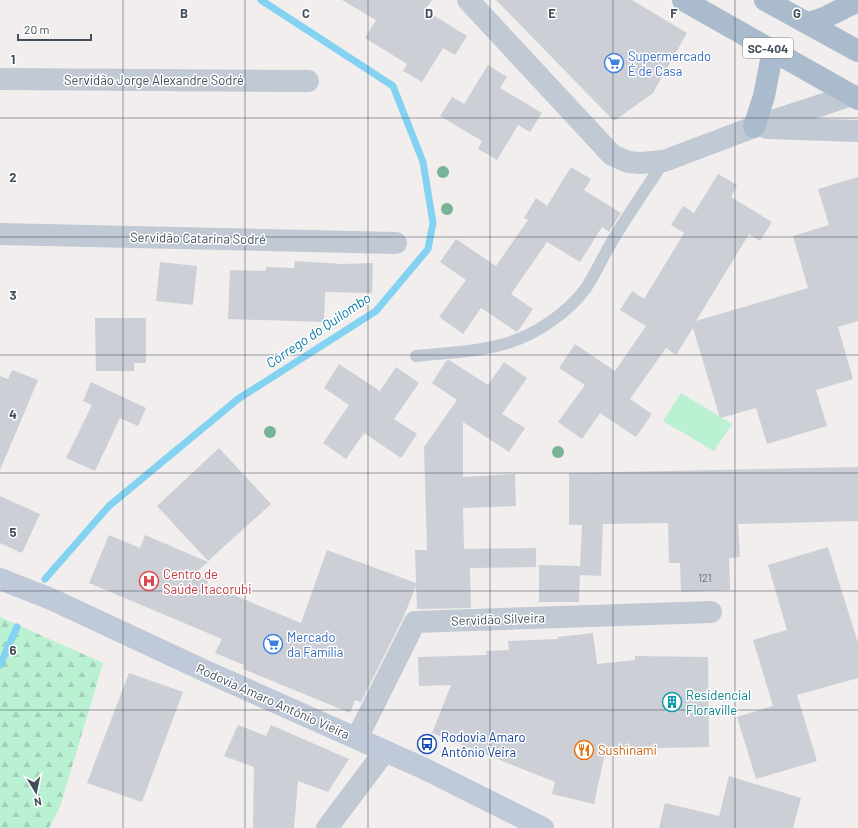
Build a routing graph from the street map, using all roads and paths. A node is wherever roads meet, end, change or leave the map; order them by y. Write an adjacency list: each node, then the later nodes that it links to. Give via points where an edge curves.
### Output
1 (468, 0): 13 (street, via 612,155 628,162)
2 (683, 0): 6 (main road, SC-404)
3 (765, 0): 5 (main road)
4 (858, 1): 5 (main road)
5 (809, 23): 7 (main road)
6 (773, 50): 10 (main road, SC-404); 11 (main road, via 764,96)
7 (858, 52)
8 (0, 79): 9 (street, Servidão Jorge Alexandre Sodré)
9 (308, 81)
10 (856, 94): 11 (street)
11 (754, 127): 12 (street); 13 (street)
12 (858, 131)
13 (664, 161): 16 (lane, via 618,230 586,288 560,314 525,336 504,344)
14 (0, 234): 15 (street, Servidão Catarina Sodré)
15 (396, 243)
16 (416, 356)
17 (0, 579): 19 (main road, Rodovia Amaro Antônio Vieira)
18 (711, 612): 19 (street, Servidão Silveira, via 415,622)
19 (357, 738): 20 (main road, Rodovia Amaro Antônio Vieira)
20 (385, 751): 21 (street); 22 (main road, Rodovia Amaro Antônio Vieira)
21 (327, 828)
22 (543, 828)

